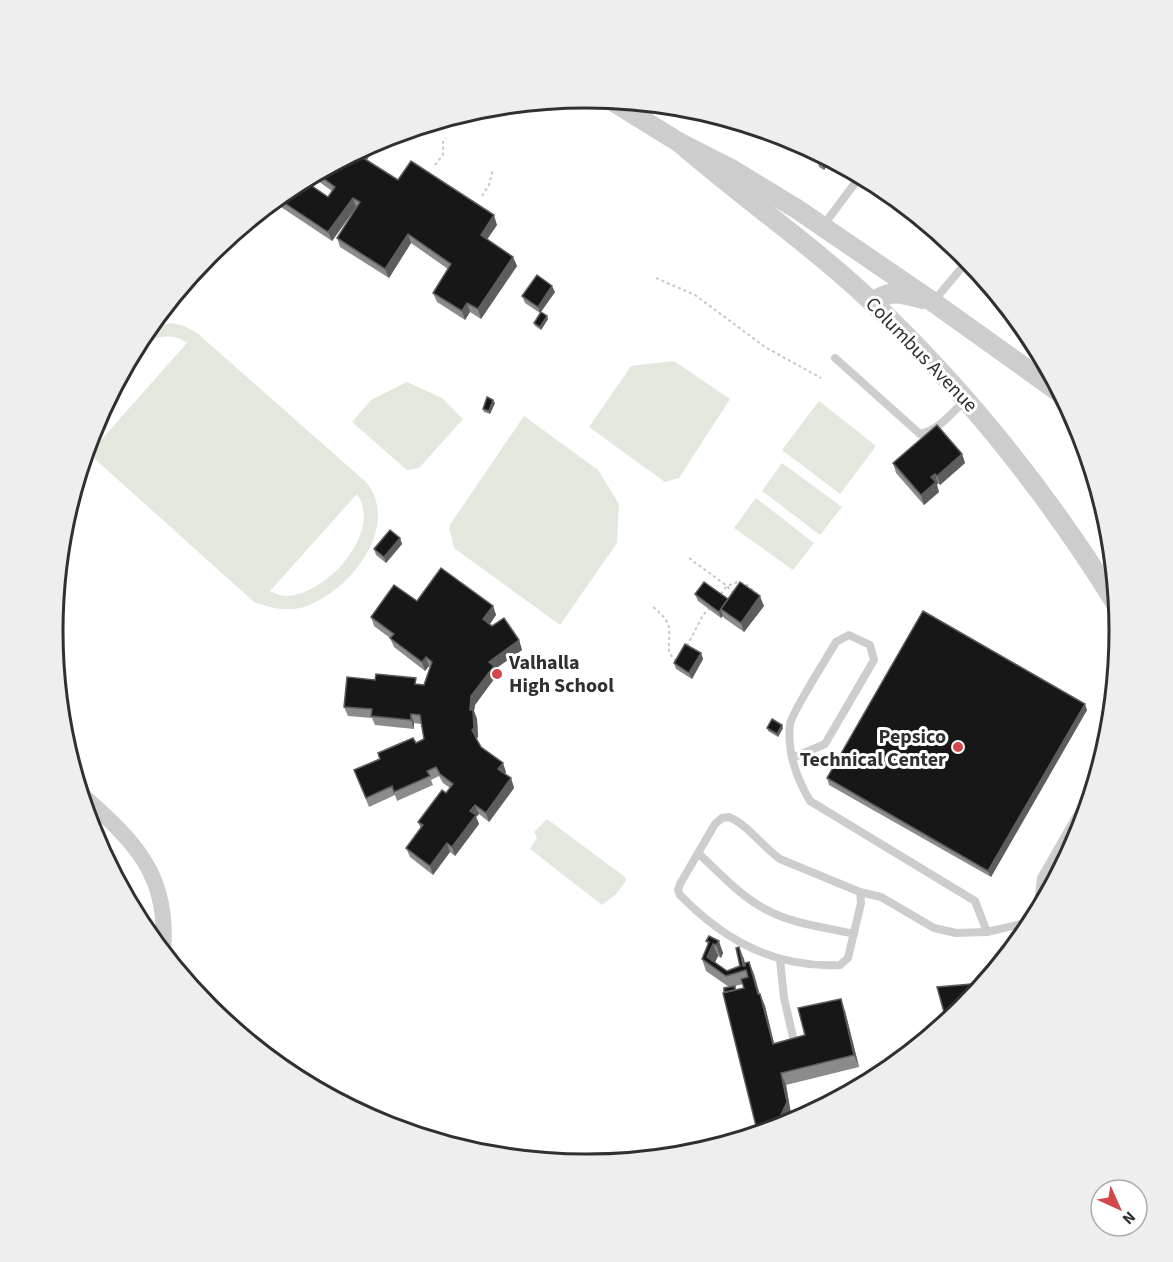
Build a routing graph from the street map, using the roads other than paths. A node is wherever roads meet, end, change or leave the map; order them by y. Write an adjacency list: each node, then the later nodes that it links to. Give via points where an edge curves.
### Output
1 (625, 109): 3 (street, Columbus Avenue)
2 (648, 111): 3 (lane)
3 (642, 120): 4 (street, Columbus Avenue)
4 (680, 143): 6 (street, Columbus Avenue, via 749,179); 9 (street, Columbus Avenue, via 806,243)
5 (855, 183): 6 (lane)
6 (823, 226): 8 (street, Columbus Avenue)
7 (962, 267): 8 (lane)
8 (933, 302): 9 (street, via 887,294); 11 (street, Columbus Avenue)
9 (874, 303): 12 (street, Columbus Avenue)
10 (835, 357): 12 (lane, via 920,434 939,425)
11 (1048, 384)
12 (967, 398): 13 (street, Columbus Avenue, via 1051,504)
13 (1109, 593)
14 (792, 758): 14 (lane, via 825,744 874,660 870,645 849,635 836,642 790,722); 21 (lane, via 810,801 975,901)
15 (93, 805): 23 (street, via 147,863 163,913)
16 (1076, 816): 19 (lane, via 1041,878)
17 (698, 853): 18 (lane, via 715,824 729,817 780,859); 22 (lane, via 765,909 795,921); 24 (lane, via 680,884 680,895 724,933 764,955)
18 (860, 892): 21 (lane, via 881,897 934,928); 22 (lane)
19 (1039, 894)
20 (1020, 925): 21 (lane)
21 (987, 933)
22 (854, 934): 24 (lane, via 848,958 840,965)
23 (164, 940)
24 (780, 959): 25 (lane)
25 (793, 1037)

